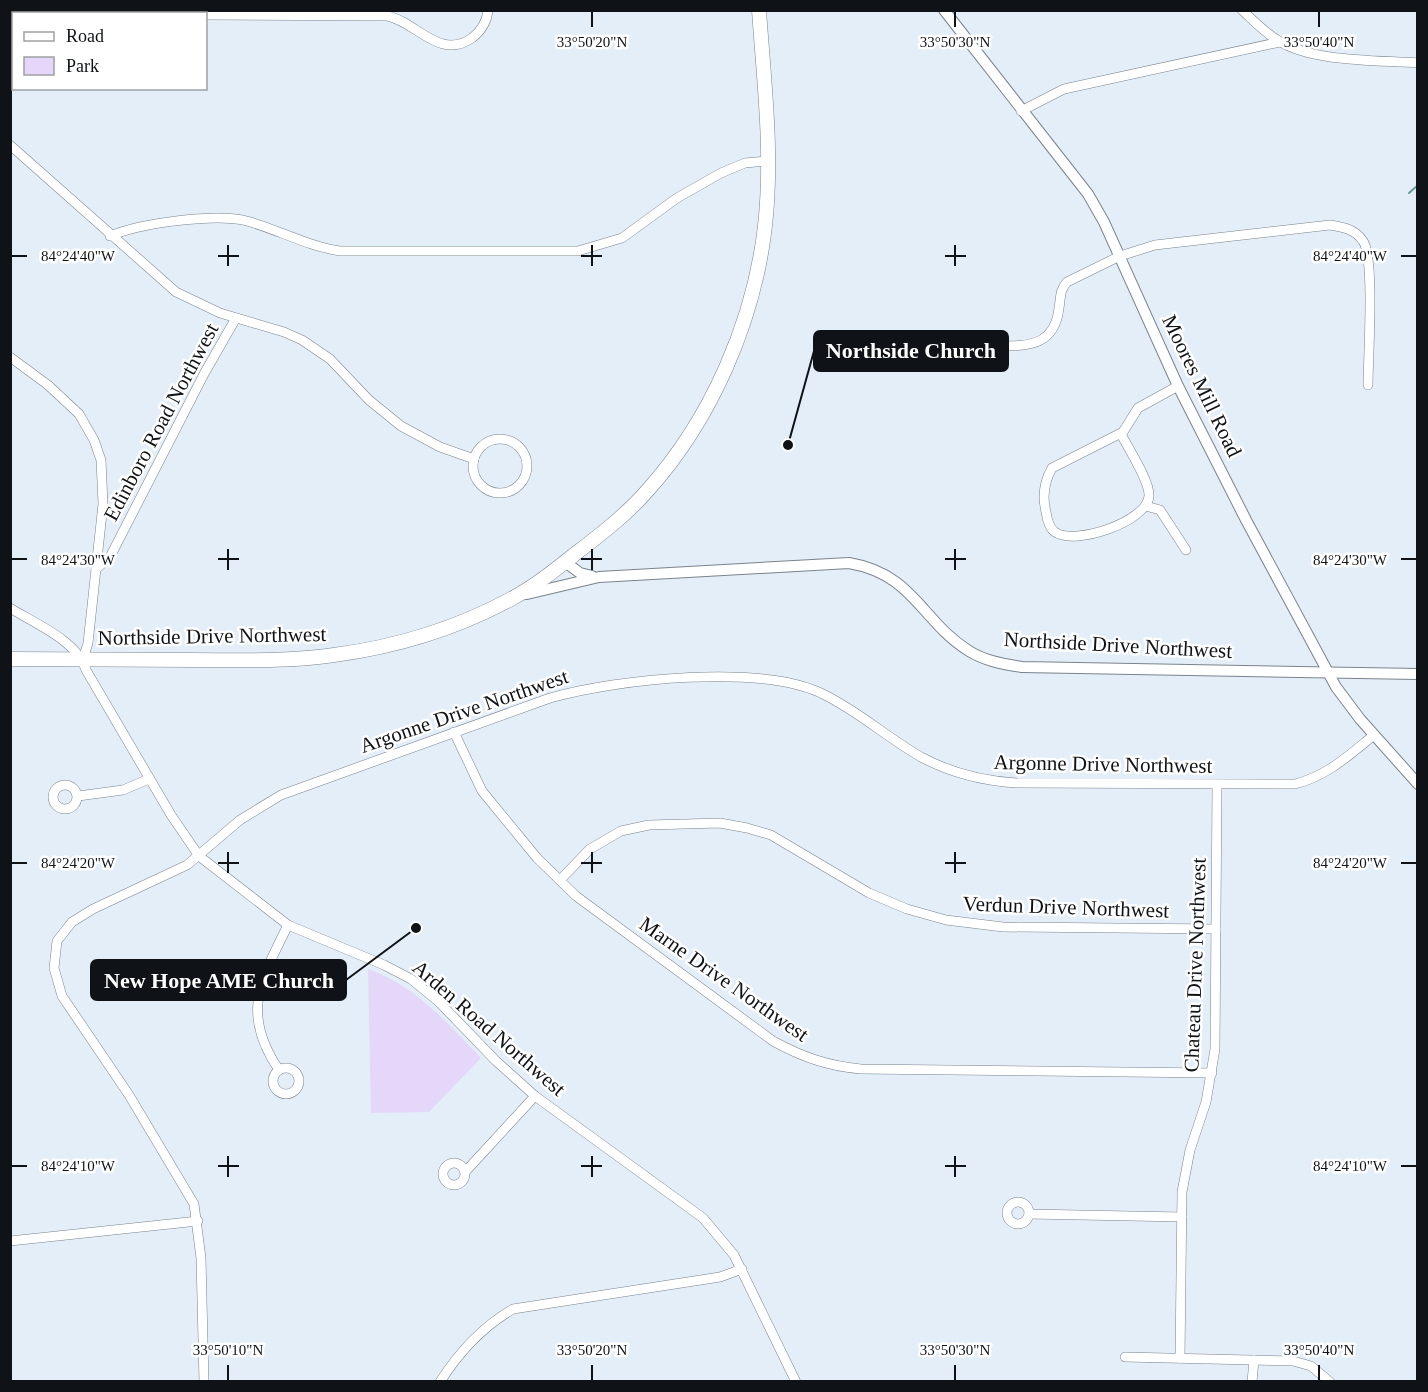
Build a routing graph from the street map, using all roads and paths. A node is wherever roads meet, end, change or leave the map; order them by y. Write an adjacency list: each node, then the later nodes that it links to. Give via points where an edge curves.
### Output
1 (488, 10): 6 (street, via 477,34 461,43 446,45 426,38 408,22 387,16)
2 (750, 10): 11 (main road)
3 (759, 10): 11 (main road)
4 (944, 10): 9 (street, Moores Mill Road)
5 (1242, 10): 7 (street)
6 (207, 15)
7 (1280, 42): 8 (street, via 1327,55); 9 (street, via 1064,89)
8 (1418, 63)
9 (1021, 111): 13 (street, Moores Mill Road, via 1088,194)
10 (10, 145): 12 (street)
11 (764, 161): 12 (street, via 721,173 677,198 622,238 578,251 340,251 305,243 250,222 225,218 120,231); 23 (main road, via 765,227 759,261 731,354 701,416 648,491)
12 (110, 236): 14 (street, via 176,292 205,308)
13 (1120, 256): 15 (street, via 1063,287 1054,325 1042,340 1024,347); 17 (street, via 1140,248 1178,242 1330,225 1350,230 1362,240 1368,255); 18 (street, Moores Mill Road)
14 (236, 318): 20 (street, via 302,340 330,359 369,400 401,426 440,447); 24 (street, Edinboro Road Northwest, via 110,557)
15 (987, 346)
16 (10, 357): 24 (street, via 61,396 79,414 94,440 103,471)
17 (1368, 385)
18 (1178, 386): 19 (street, via 1138,408); 31 (street, Moores Mill Road)
19 (1121, 434): 21 (street, via 1145,482 1149,495); 21 (street, via 1052,468 1044,492 1047,516 1057,534 1071,537 1117,527)
20 (474, 459): 20 (street, via 476,480 492,492 511,491 525,475 524,455 508,441 488,442)
21 (1146, 506): 22 (street, via 1160,510)
22 (1186, 550)
23 (563, 564): 25 (street, Northside Drive Northwest); 26 (street, via 568,576); 27 (main road, Northside Drive Northwest)
24 (96, 568): 30 (street)
25 (599, 577): 26 (street, Northside Drive Northwest); 31 (street, Northside Drive Northwest, via 849,563 872,568 893,579 958,643 1001,664)
26 (580, 580): 27 (street, Northside Drive Northwest)
27 (513, 598): 30 (main road, Northside Drive Northwest, via 424,635 336,655 276,660)
28 (10, 608): 30 (street, Arden Road Northwest)
29 (10, 659): 30 (main road, Northside Drive Northwest)
30 (83, 659): 35 (street, Arden Road Northwest)
31 (1329, 675): 32 (street, Northside Drive Northwest); 34 (street, Moores Mill Road)
32 (1418, 675)
33 (454, 732): 37 (street, Argonne Drive Northwest, via 589,688 648,681 761,678 793,683 823,694 922,757 975,778 1017,783); 39 (street, Argonne Drive Northwest, via 282,795 240,820); 40 (street, Marne Drive Northwest, via 482,791)
34 (1374, 735): 36 (street, Moores Mill Road); 37 (street, Argonne Drive Northwest, via 1335,768 1308,781 1282,786)
35 (149, 779): 38 (street, via 123,790); 39 (street, Arden Road Northwest)
36 (1418, 784)
37 (1217, 785): 42 (street, Chateau Drive Northwest)
38 (78, 796)
39 (199, 856): 41 (street, Arden Road Northwest); 49 (street, Argonne Drive Northwest, via 175,873 113,898 72,922 57,941 54,960 62,996 185,1187)
40 (560, 880): 42 (street, Verdun Drive Northwest, via 590,849 621,831 649,825 720,823 771,835 869,893 946,920 1003,927); 44 (street, Marne Drive Northwest, via 576,896 773,1041 820,1063 861,1069)
41 (288, 925): 43 (street, via 263,977 256,1002 259,1032); 45 (street, Arden Road Northwest, via 411,980)
42 (1216, 929): 44 (street, Chateau Drive Northwest)
43 (279, 1070)
44 (1212, 1073): 48 (street, Chateau Drive Northwest, via 1185,1169)
45 (535, 1095): 46 (street); 51 (street, Arden Road Northwest, via 704,1218 726,1242)
46 (465, 1172)
47 (1029, 1214): 48 (street)
48 (1182, 1217): 53 (street, Chateau Drive Northwest)
49 (198, 1221): 50 (street); 55 (street, Argonne Drive Northwest)
50 (10, 1241)
51 (742, 1269): 56 (street, via 720,1277 513,1309 470,1342); 57 (street, Arden Road Northwest)
52 (1125, 1357): 53 (street)
53 (1180, 1359): 54 (street)
54 (1254, 1360): 58 (street); 59 (street, via 1303,1363 1320,1371)
55 (204, 1382)
56 (440, 1382)
57 (796, 1382)
58 (1252, 1382)
59 (1330, 1382)

